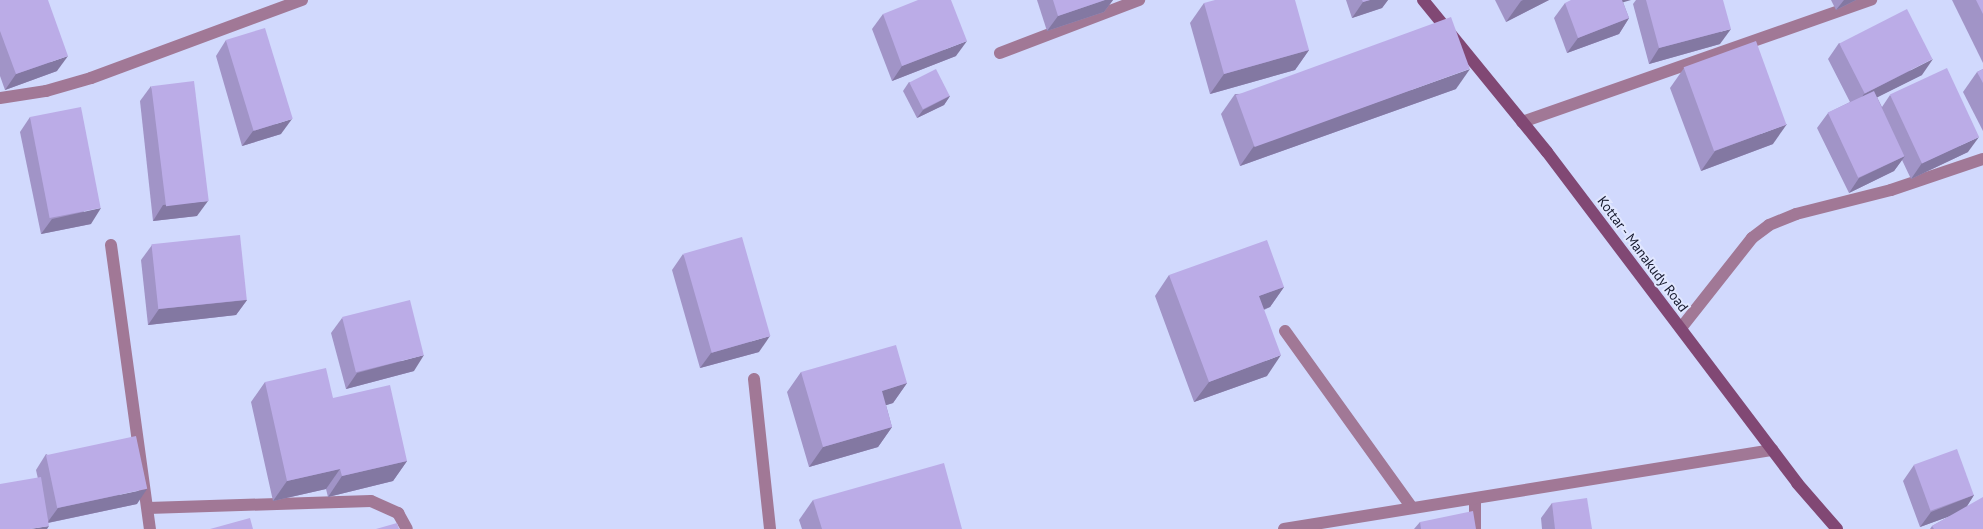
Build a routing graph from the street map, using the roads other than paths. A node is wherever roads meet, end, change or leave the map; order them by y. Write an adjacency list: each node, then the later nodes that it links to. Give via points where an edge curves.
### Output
1 (302, 0): 6 (street, via 91,78 46,91)
2 (1139, 0): 5 (street)
3 (1423, 0): 7 (main road, Kottar - Manakudy Road)
4 (1870, 0): 7 (street)
5 (1000, 53)
6 (0, 98)
7 (1522, 122): 10 (main road, Kottar - Manakudy Road)
8 (1983, 158): 10 (street, via 1891,190 1796,214 1769,225 1752,238)
9 (111, 245): 15 (street)
10 (1681, 328): 13 (main road, Kottar - Manakudy Road)
11 (1285, 331): 16 (street)
12 (754, 379): 19 (street)
13 (1773, 450): 14 (street); 22 (main road, Kottar - Manakudy Road)
14 (1475, 500): 16 (street); 21 (street)
15 (148, 508): 17 (street); 18 (street, via 371,501 398,513)
16 (1412, 508): 20 (street)
17 (150, 529)
18 (407, 529)
19 (770, 529)
20 (1284, 529)
21 (1476, 529)
22 (1837, 529)

